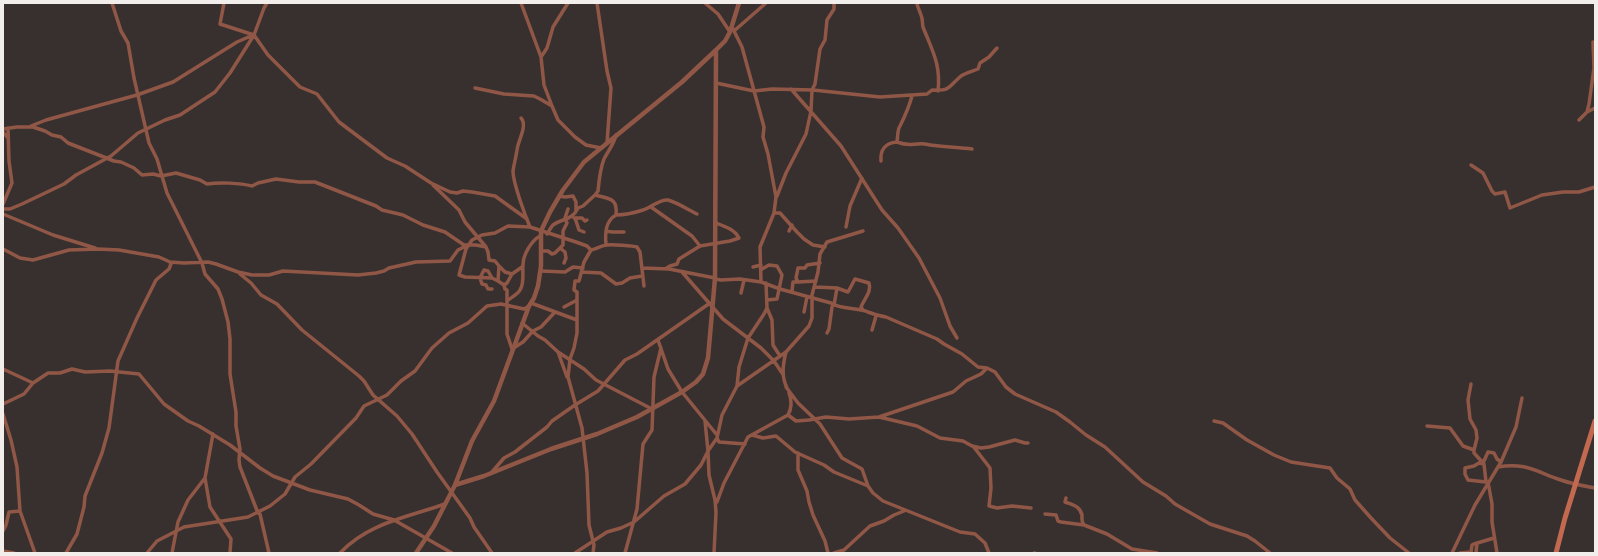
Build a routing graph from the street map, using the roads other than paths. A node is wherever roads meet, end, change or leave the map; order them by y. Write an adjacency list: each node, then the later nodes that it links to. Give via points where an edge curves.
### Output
1 (112, 3): 26 (street, via 121,32 128,43)
2 (224, 3): 13 (street, via 220,24)
3 (267, 3): 13 (street)
4 (521, 3): 17 (street)
5 (568, 3): 17 (street, via 553,27)
6 (597, 3): 41 (street, via 611,88)
7 (705, 3): 12 (street)
8 (739, 3): 12 (street)
9 (766, 3): 12 (street)
10 (834, 3): 23 (street, via 825,40 820,49)
11 (916, 3): 24 (street, via 938,66)
12 (732, 30): 16 (street); 25 (street, via 742,47)
13 (254, 35): 26 (street, via 237,42 173,82); 37 (street, via 215,92 180,115); 49 (street, via 268,55 300,88 317,94 339,122 387,158)
14 (1593, 42): 19 (street)
15 (997, 48): 24 (street, via 978,68 962,75 948,89)
16 (716, 50): 20 (street); 38 (street, via 682,82)
17 (541, 57): 28 (street, via 544,85)
18 (1595, 69): 19 (street)
19 (1592, 74): 31 (street)
20 (716, 83): 25 (street); 67 (street)
21 (475, 88): 28 (street, via 504,94 534,96)
22 (791, 89): 23 (street); 25 (street); 30 (street)
23 (812, 90): 27 (street, via 880,97); 30 (street)
24 (938, 91): 27 (street, via 932,90 927,94)
25 (754, 92): 53 (street, via 764,127 763,137)
26 (137, 95): 34 (street, via 46,120); 37 (street)
27 (912, 96): 40 (street, via 908,111 899,126)
28 (552, 106): 42 (street, via 558,120 575,138 586,146)
29 (1595, 108): 31 (street)
30 (810, 111): 48 (street, via 841,146); 53 (street, via 806,134)
31 (1587, 112): 33 (street)
32 (521, 118): 64 (street, via 524,128 518,141 513,172)
33 (1579, 120)
34 (30, 127): 35 (street); 44 (street, via 61,137 68,143)
35 (8, 128): 36 (street); 39 (street)
36 (3, 130): 39 (street)
37 (146, 130): 44 (street); 47 (street, via 149,143 158,159)
38 (616, 136): 41 (street); 51 (street, via 604,160)
39 (8, 138): 54 (street, via 12,182)
40 (897, 142): 43 (street, via 905,145 923,144); 45 (street, via 882,150)
41 (607, 143): 42 (street)
42 (601, 148): 52 (street, via 584,162)
43 (972, 149)
44 (107, 158): 47 (street, via 134,168 142,175); 56 (street, via 64,184 10,209)
45 (881, 161)
46 (1471, 165): 50 (street, via 1483,173 1495,194 1505,192 1510,208 1542,195 1580,192)
47 (161, 176): 81 (street, via 176,173 207,184 219,182 252,186 276,179 315,182 382,210 403,215 440,230); 92 (street, via 166,193)
48 (862, 178): 70 (street, via 850,206); 144 (street, via 882,210 919,258)
49 (431, 183): 64 (street, via 456,194 472,192 495,196); 78 (street, via 456,207)
50 (1595, 187)
51 (595, 195): 58 (street); 62 (street, via 611,198)
52 (559, 196): 58 (street, via 573,196); 76 (street)
53 (776, 197): 59 (street)
54 (3, 204)
55 (651, 207): 61 (street, via 655,203 668,200); 62 (street, via 627,215); 83 (street, via 692,236)
56 (3, 209)
57 (568, 209): 65 (street)
58 (576, 212): 63 (street)
59 (774, 212): 68 (street, via 780,213); 98 (street, via 760,247)
60 (3, 214): 88 (street, via 53,235)
61 (696, 214)
62 (616, 215): 71 (street, via 610,220)
63 (573, 217): 65 (street); 66 (street); 74 (street, via 579,230)
64 (527, 219): 69 (street)
65 (566, 220): 77 (street, via 554,224); 79 (street)
66 (587, 220)
67 (716, 223): 80 (street); 80 (street, via 728,228 739,238)
68 (792, 225): 72 (street); 84 (street, via 804,239)
69 (530, 227): 76 (street); 78 (street, via 508,226 495,233)
70 (846, 227)
71 (606, 231): 75 (street); 82 (street)
72 (789, 231)
73 (863, 231): 84 (street, via 827,242)
74 (584, 232)
75 (624, 232)
76 (541, 234): 77 (street); 90 (street); 96 (street, via 532,242)
77 (547, 234): 79 (street)
78 (476, 236): 81 (street); 85 (street)
79 (563, 238): 86 (street); 89 (street, via 587,246)
80 (715, 244): 83 (street); 109 (street)
81 (467, 245): 85 (street); 103 (street, via 458,250 450,261 416,262 366,275 283,272 252,275); 107 (street, via 459,275)
82 (606, 245): 89 (street); 99 (street, via 637,247)
83 (700, 246): 100 (street)
84 (825, 247): 94 (street, via 820,254)
85 (486, 248): 95 (street, via 489,260 496,261)
86 (560, 248): 90 (street, via 552,254); 93 (street, via 565,252)
87 (3, 249): 88 (street, via 20,258 33,260 69,250)
88 (98, 249): 91 (street, via 133,252)
89 (591, 250): 101 (street)
90 (541, 251): 102 (street)
91 (170, 262): 92 (street); 155 (street, via 170,267 156,280 137,318 118,361)
92 (202, 263): 103 (street, via 216,264); 186 (street, via 205,274 218,289 228,322 230,374)
93 (564, 263)
94 (820, 263): 111 (street); 114 (street, via 798,268)
95 (499, 266): 105 (street); 112 (street)
96 (522, 267): 105 (street); 128 (street, via 521,289)
97 (753, 267): 98 (street)
98 (762, 267): 113 (street); 121 (street, via 777,266 782,275)
99 (642, 268): 100 (street); 106 (street)
100 (665, 269): 104 (street)
101 (582, 270): 102 (street, via 573,267 565,272); 106 (street, via 601,273 616,284); 126 (street, via 579,281 575,281)
102 (540, 271): 129 (street, via 538,286)
103 (238, 272): 165 (street, via 246,277 261,295 277,304 302,330 359,376)
104 (682, 272): 109 (street); 130 (street)
105 (512, 274): 116 (street)
106 (642, 276): 117 (street)
107 (480, 278): 108 (street); 108 (street, via 486,270); 120 (street, via 482,284)
108 (492, 278): 112 (street)
109 (715, 278): 110 (street); 130 (street)
110 (744, 280): 113 (street); 123 (street)
111 (816, 281): 114 (street); 118 (street)
112 (498, 282): 116 (street)
113 (761, 282): 115 (street)
114 (798, 282): 122 (street, via 793,282)
115 (766, 283): 121 (street); 127 (street)
116 (504, 285): 128 (street)
117 (644, 286)
118 (815, 287): 119 (street); 125 (street)
119 (837, 288): 131 (street); 134 (street, via 848,292 855,279 869,283 870,290 861,307)
120 (492, 289)
121 (780, 289): 122 (street); 127 (street, via 777,299)
122 (792, 292): 124 (street)
123 (741, 293)
124 (807, 297): 125 (street); 136 (street)
125 (812, 298): 131 (street); 149 (street, via 812,318 809,326)
126 (577, 300): 132 (street); 138 (street)
127 (767, 300): 133 (street)
128 (508, 302): 129 (street, via 522,309); 146 (street, via 507,334); 165 (street, via 487,306 468,323 449,333 432,348 415,371)
129 (530, 304): 135 (street); 139 (street)
130 (711, 305): 143 (street, via 723,319); 145 (street); 163 (street, via 706,367 696,382)
131 (834, 305): 134 (street); 142 (street)
132 (564, 307)
133 (767, 308): 143 (street); 150 (street, via 772,320 773,345)
134 (864, 311): 137 (street)
135 (555, 312): 138 (street); 141 (street, via 541,327)
136 (804, 312)
137 (876, 316): 140 (street); 153 (street, via 886,316 937,339 978,367)
138 (577, 320): 151 (street)
139 (522, 323): 141 (street); 146 (street)
140 (872, 330)
141 (533, 331): 146 (street, via 523,342); 148 (street)
142 (827, 332)
143 (748, 338): 152 (street); 161 (street, via 739,367)
144 (957, 338)
145 (658, 340): 147 (street); 159 (street, via 625,360)
146 (512, 348): 196 (street, via 494,401 472,441)
147 (661, 348): 163 (street, via 668,369); 168 (street, via 654,377)
148 (558, 352): 151 (street); 158 (street)
149 (786, 352): 150 (street); 156 (street)
150 (780, 356): 152 (street)
151 (570, 359): 158 (street); 159 (street)
152 (774, 361): 156 (street); 161 (street)
153 (987, 368): 171 (street, via 953,392); 239 (street, via 995,372 1015,394 1056,412 1086,436 1105,447 1143,482 1174,504 1210,524 1247,536)
154 (3, 369): 157 (street)
155 (117, 371): 157 (street, via 85,372 72,369 48,373); 177 (street, via 139,374 164,404); 222 (street, via 105,443 85,496 77,534)
156 (783, 374): 162 (street)
157 (33, 383): 166 (street, via 24,394)
158 (569, 384): 167 (street)
159 (603, 384): 167 (street, via 598,391); 168 (street)
160 (1471, 384): 184 (street, via 1468,400 1470,419 1477,438)
161 (737, 386): 179 (street, via 722,415)
162 (786, 387): 170 (street, via 792,406); 172 (street)
163 (682, 392): 168 (street); 173 (street)
164 (1522, 398): 188 (street, via 1516,426)
165 (379, 400): 194 (street, via 364,406 356,418); 199 (street, via 405,425)
166 (3, 404)
167 (575, 404): 180 (street); 191 (street, via 504,458)
168 (652, 409): 180 (street); 210 (street, via 652,430 643,449)
169 (3, 414): 204 (street, via 17,467)
170 (788, 415): 172 (street, via 796,421); 178 (street)
171 (878, 416): 172 (street); 183 (street, via 917,426 940,438)
172 (815, 419): 197 (street, via 831,438 842,458 862,469)
173 (705, 421): 179 (street); 185 (street)
174 (1214, 421): 240 (street, via 1290,462 1330,468 1350,489 1355,500 1371,518)
175 (1595, 421): 195 (main road)
176 (1427, 426): 184 (street, via 1450,428 1463,446)
177 (213, 434): 186 (street); 192 (street)
178 (752, 435): 182 (street); 187 (street, via 763,438 776,436)
179 (717, 437): 182 (street, via 719,442); 185 (street)
180 (583, 439): 191 (street); 216 (street, via 589,525)
181 (1028, 443): 183 (street, via 1015,440 989,447)
182 (745, 444): 202 (street, via 724,483)
183 (972, 446): 203 (street, via 990,468 988,506)
184 (1474, 450): 189 (street)
185 (708, 451): 202 (street, via 709,475); 210 (street, via 701,465 685,484 664,496)
186 (240, 453): 194 (street, via 273,476); 206 (street, via 240,467)
187 (798, 453): 197 (street); 235 (street, via 798,470)
188 (1501, 462): 189 (street, via 1494,453 1488,452); 190 (street)
189 (1483, 463): 193 (street); 193 (street, via 1465,468 1465,474 1468,480)
190 (1498, 467): 193 (street); 195 (street, via 1527,467)
191 (492, 472): 196 (street)
192 (205, 478): 209 (street, via 210,507); 213 (street, via 188,500)
193 (1487, 482): 215 (street, via 1492,504); 218 (street)
194 (291, 483): 206 (street, via 280,499); 208 (street, via 348,500 372,514)
195 (1576, 484): 198 (street); 245 (main road)
196 (455, 485): 199 (street)
197 (868, 486): 205 (street, via 883,501)
198 (1595, 488)
199 (452, 492): 201 (street); 230 (street)
200 (1066, 498): 211 (street, via 1065,502 1074,504 1081,512)
201 (445, 504): 208 (street); 214 (street)
202 (716, 505): 234 (street)
203 (1030, 508)
204 (20, 510): 212 (street, via 9,512); 221 (street)
205 (905, 511): 236 (street, via 870,526 844,550); 237 (street, via 960,532 974,533 985,543)
206 (258, 513): 209 (street); 226 (street)
207 (1045, 514): 211 (street, via 1056,515 1061,522)
208 (394, 520): 214 (street); 227 (street, via 361,535)
209 (219, 522): 213 (street, via 206,522); 225 (street, via 231,539)
210 (634, 522): 216 (street, via 607,532); 233 (street)
211 (1084, 524): 238 (street, via 1132,548)
212 (3, 531)
213 (176, 531): 223 (street, via 157,541); 224 (street)
214 (426, 538): 228 (street); 229 (street)
215 (1494, 538): 217 (street); 244 (street)
216 (593, 541): 231 (street); 232 (street)
217 (1477, 543): 242 (street, via 1472,545 1471,552); 243 (street)
218 (1456, 546): 241 (street); 242 (street)
219 (3, 551): 220 (street)
220 (14, 553)
221 (35, 553)
222 (66, 553)
223 (147, 553)
224 (172, 553)
225 (230, 553)
226 (269, 553)
227 (340, 553)
228 (416, 553)
229 (452, 553)
230 (492, 553)
231 (575, 553)
232 (593, 553)
233 (625, 553)
234 (714, 553)
235 (828, 553)
236 (834, 553)
237 (989, 553)
238 (1157, 553)
239 (1270, 553)
240 (1408, 553)
241 (1452, 553)
242 (1460, 553)
243 (1476, 553)
244 (1497, 553)
245 (1556, 553)

